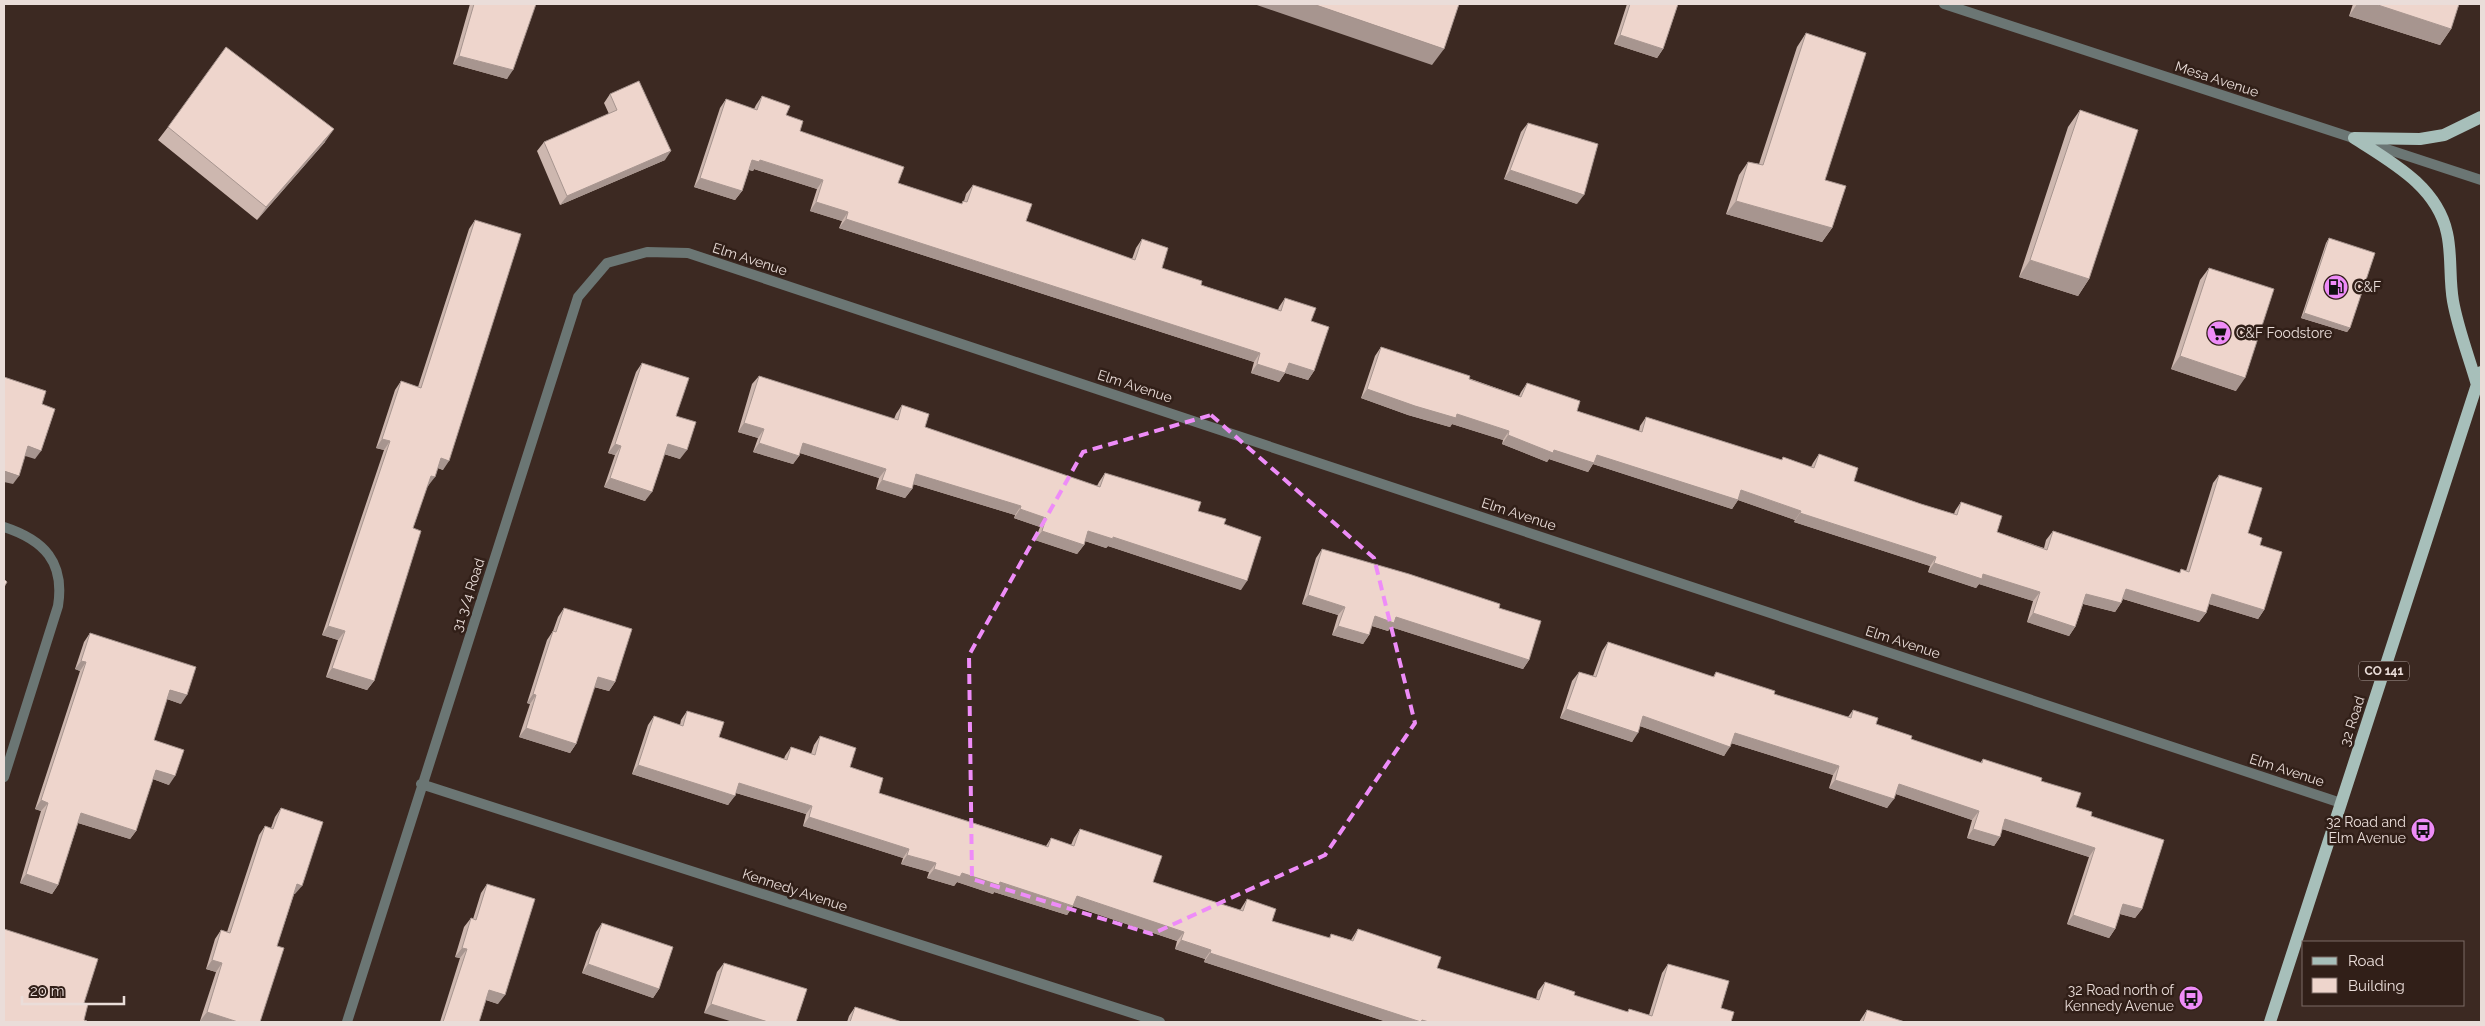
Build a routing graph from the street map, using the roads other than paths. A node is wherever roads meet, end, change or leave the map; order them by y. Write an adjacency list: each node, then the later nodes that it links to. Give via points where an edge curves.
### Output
1 (1944, 4): 3 (street, Mesa Avenue)
2 (2481, 117): 3 (main road, via 2444,135 2420,139)
3 (2354, 138): 4 (street, Mesa Avenue); 7 (main road, via 2404,171 2424,188 2438,209 2447,232 2453,301)
4 (2481, 180)
5 (688, 253): 10 (street, 31 3/4 Road, via 648,252 607,262 578,297); 11 (street, Elm Avenue)
6 (2481, 372): 7 (main road, 32 Road / CO 141)
7 (2477, 385): 11 (main road, 32 Road / CO 141)
8 (4, 528): 9 (street, via 24,535 44,549 57,569 60,593)
9 (4, 777)
10 (421, 784): 12 (street, 31 3/4 Road); 13 (street, Kennedy Avenue)
11 (2341, 803): 14 (main road, 32 Road / CO 141)
12 (347, 1022)
13 (1160, 1022)
14 (2270, 1022)

